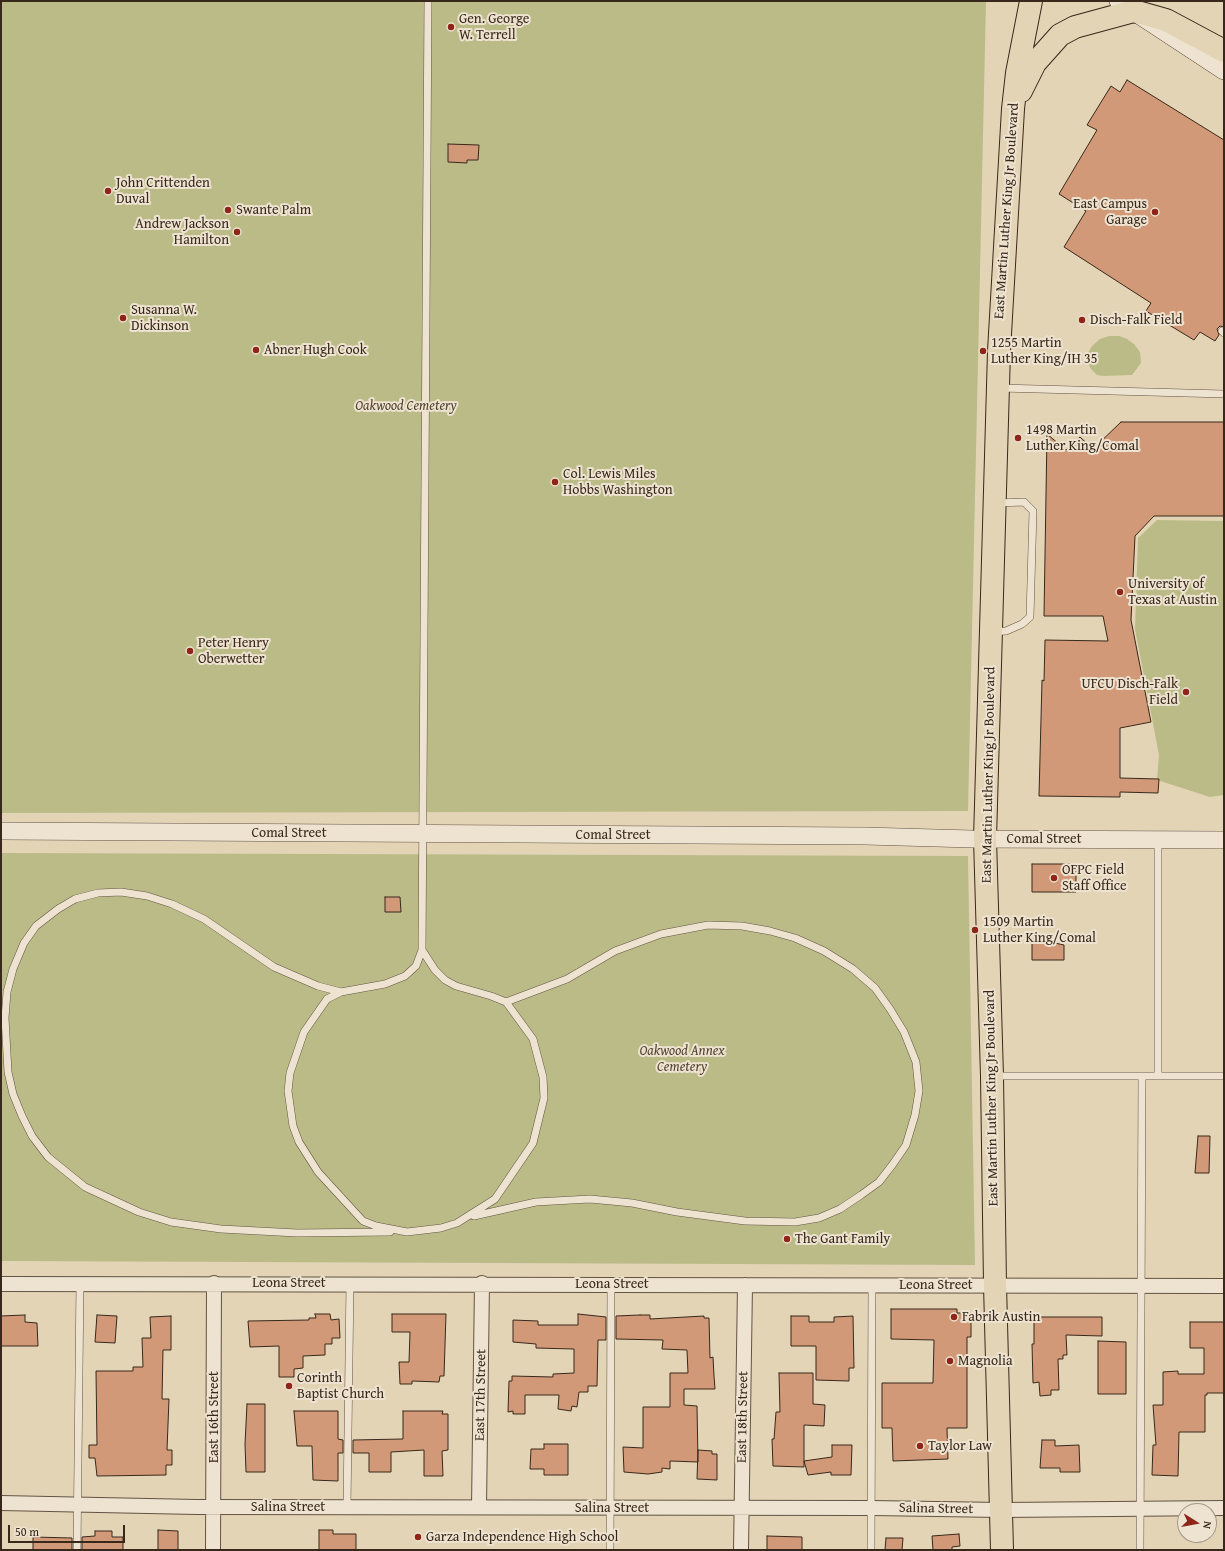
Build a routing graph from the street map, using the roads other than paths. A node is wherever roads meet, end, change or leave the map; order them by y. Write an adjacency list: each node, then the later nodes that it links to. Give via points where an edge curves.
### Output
1 (428, 1): 12 (lane)
2 (1031, 1): 6 (main road, East Martin Luther King Jr Boulevard)
3 (1126, 6): 4 (main road, via 1166,20); 5 (main road); 6 (main road, via 1060,35 1035,63)
4 (1224, 51)
5 (1224, 70)
6 (1013, 108): 7 (main road, East Martin Luther King Jr Boulevard)
7 (998, 388): 8 (lane); 9 (main road, East Martin Luther King Jr Boulevard)
8 (1224, 394)
9 (995, 503): 10 (main road, East Martin Luther King Jr Boulevard); 10 (lane, via 1024,502 1033,511 1030,617 1022,624 1006,631)
10 (991, 633): 13 (main road, East Martin Luther King Jr Boulevard)
11 (1, 831): 12 (street, Comal Street)
12 (423, 834): 13 (street, Comal Street); 16 (lane)
13 (986, 839): 14 (street, Comal Street); 19 (main road, East Martin Luther King Jr Boulevard)
14 (1158, 840): 15 (street, Comal Street); 21 (lane)
15 (1224, 840)
16 (422, 950): 17 (lane, via 416,966 405,976 386,984); 18 (lane, via 445,980)
17 (342, 992): 24 (lane, via 327,998 316,1012 304,1032 296,1053 288,1092 293,1126 299,1142 318,1172 364,1221); 24 (lane, via 318,986 274,967 204,919 172,904 147,896 121,892 98,893 75,899 36,926 24,943 13,969 7,992 5,1018 8,1066 13,1094 32,1136 48,1157 86,1187 139,1212 171,1222 241,1231)
18 (506, 1002): 23 (lane, via 533,1039 543,1076 544,1098 533,1143 495,1199); 23 (lane, via 567,979 615,951 661,934 708,925 742,926 770,931 796,938 824,951 853,969 874,988 904,1032 916,1062 919,1091 916,1109 906,1145 880,1182 840,1209 819,1218 795,1222 745,1221 632,1203 590,1200 536,1202)
19 (992, 1076): 20 (lane); 33 (main road, East Martin Luther King Jr Boulevard)
20 (1142, 1076): 21 (lane); 34 (lane)
21 (1158, 1076): 22 (lane)
22 (1224, 1076)
23 (469, 1217): 24 (lane, via 441,1228)
24 (407, 1232)
25 (80, 1283): 26 (street, Leona Street); 29 (street, Leona Street); 37 (lane)
26 (214, 1283): 27 (street, Leona Street); 38 (street, East 16th Street)
27 (350, 1283): 28 (street, Leona Street); 39 (lane)
28 (482, 1283): 30 (street, Leona Street); 40 (street, East 17th Street)
29 (1, 1284)
30 (611, 1284): 31 (street, Leona Street); 41 (lane)
31 (745, 1285): 32 (street, Leona Street); 42 (street, East 18th Street)
32 (872, 1285): 33 (street, Leona Street); 43 (lane)
33 (994, 1285): 34 (street, Leona Street); 46 (main road, East Martin Luther King Jr Boulevard)
34 (1141, 1285): 35 (street, Leona Street); 45 (lane)
35 (1224, 1286)
36 (1, 1503): 37 (street, Salina Street)
37 (77, 1504): 38 (street, Salina Street); 47 (lane)
38 (214, 1507): 39 (street, Salina Street); 48 (street, East 16th Street)
39 (347, 1508): 40 (street, Salina Street)
40 (479, 1508): 41 (street, Salina Street)
41 (610, 1508): 42 (street, Salina Street); 49 (lane)
42 (742, 1508): 43 (street, Salina Street); 50 (street, East 18th Street)
43 (871, 1508): 46 (street, Salina Street); 51 (lane)
44 (1224, 1508): 45 (street, Salina Street)
45 (1140, 1509): 46 (street, Salina Street); 53 (lane)
46 (1002, 1510): 52 (main road, East Martin Luther King Jr Boulevard)
47 (77, 1550)
48 (213, 1550)
49 (610, 1550)
50 (741, 1550)
51 (871, 1550)
52 (1002, 1550)
53 (1140, 1550)

